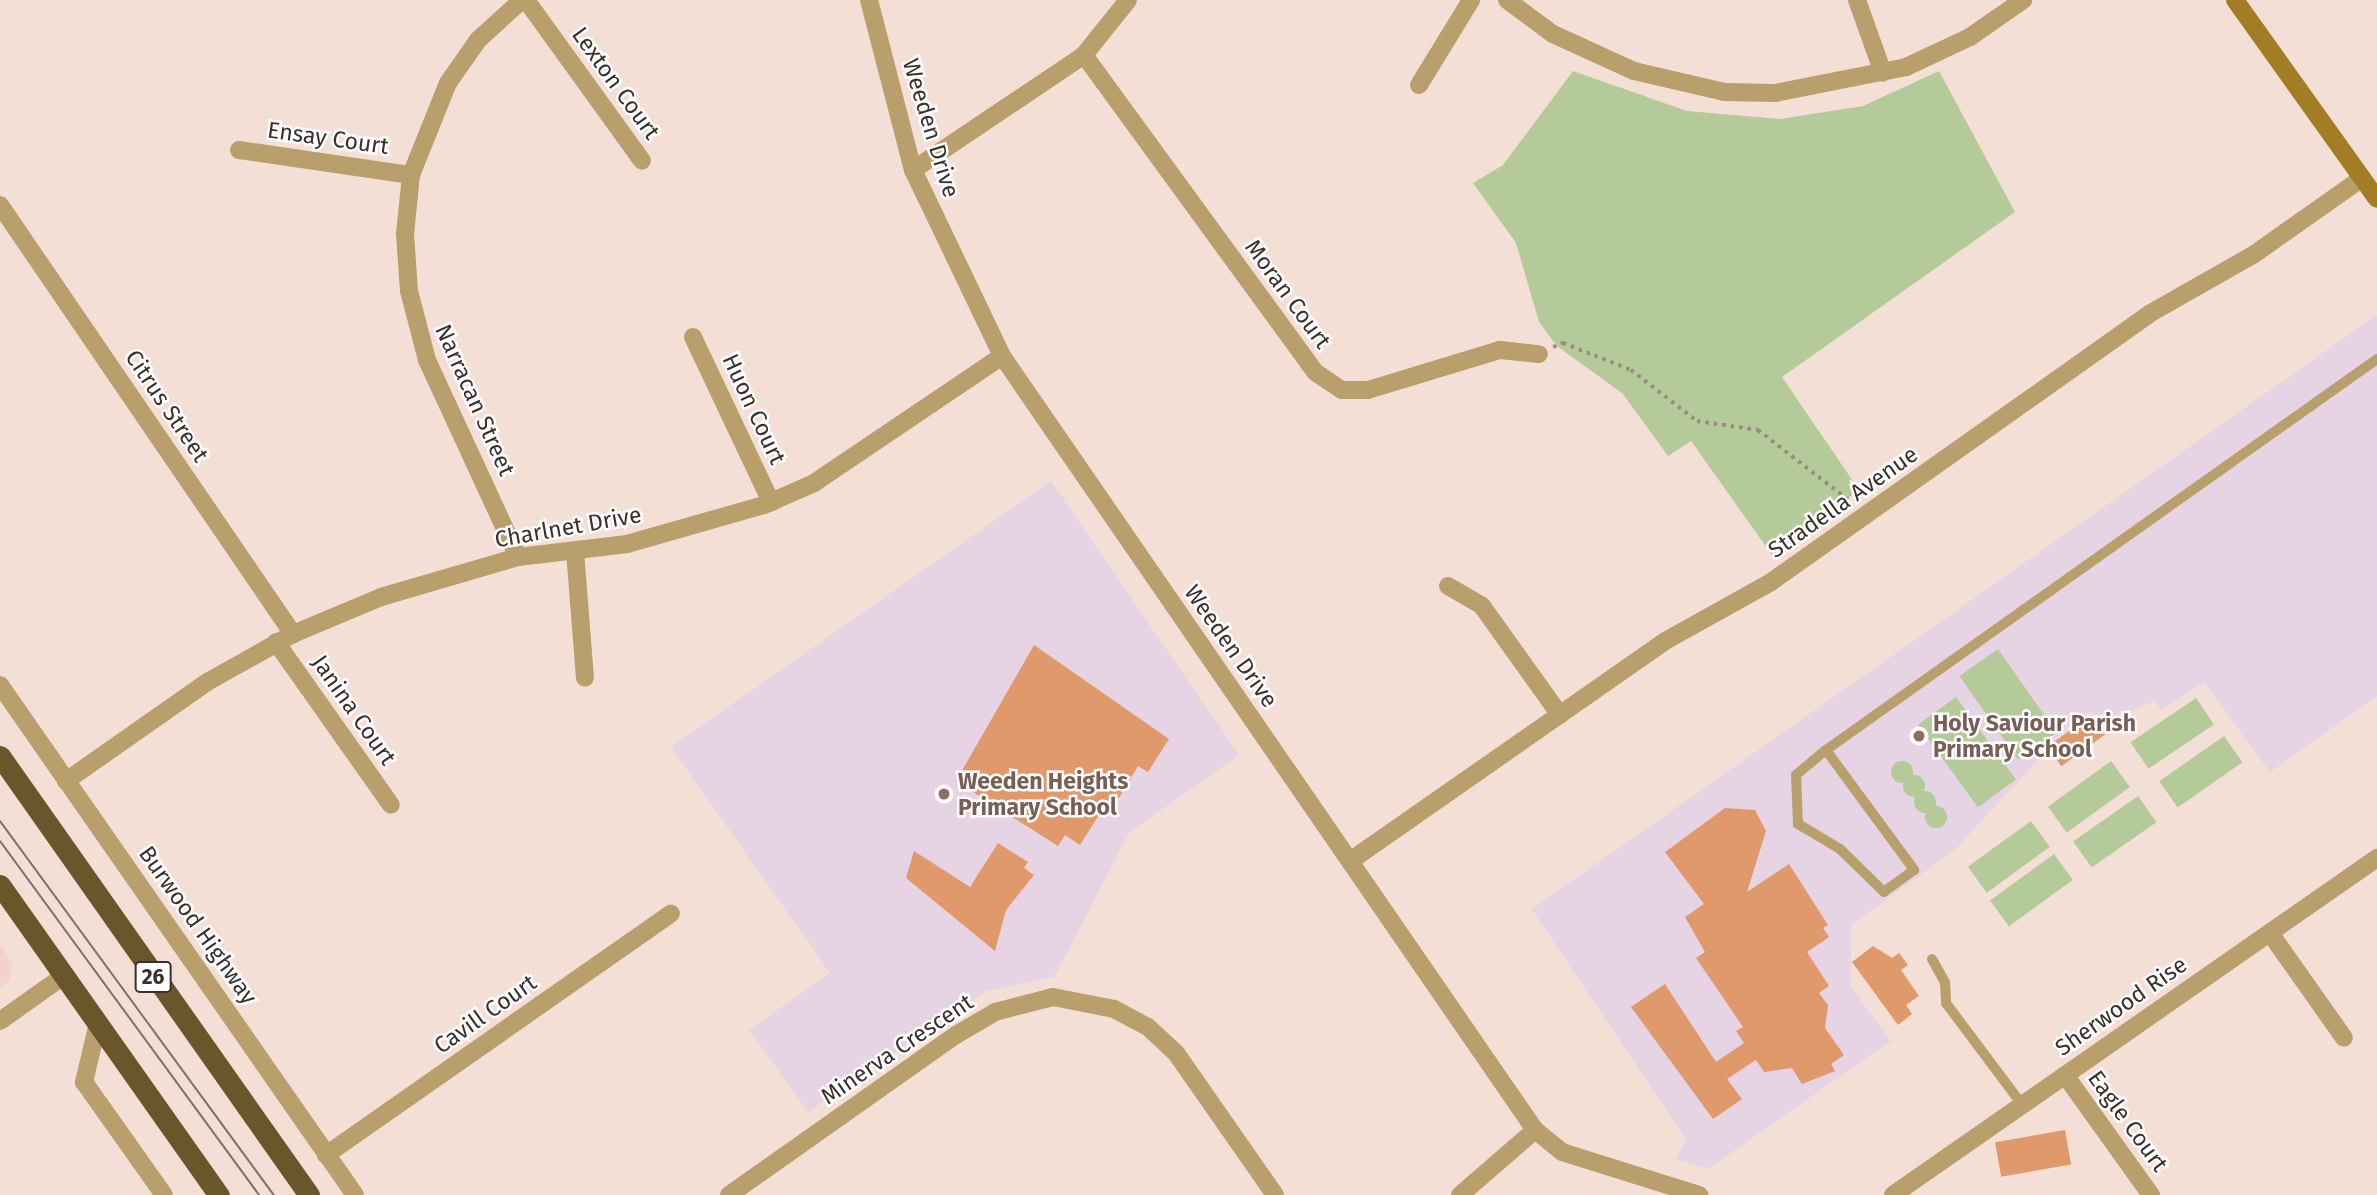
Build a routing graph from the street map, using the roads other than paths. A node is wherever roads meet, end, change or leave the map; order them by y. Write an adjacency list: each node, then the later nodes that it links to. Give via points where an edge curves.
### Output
1 (524, 0): 13 (street, Lexton Court); 15 (street, Narracan Street, via 478,40 448,83)
2 (869, 0): 14 (street, Weeden Drive)
3 (1129, 0): 9 (street)
4 (1471, 0): 11 (street)
5 (1507, 0): 10 (street, via 1592,56 1678,84 1775,93)
6 (1857, 0): 10 (street)
7 (2023, 0): 10 (street, via 1938,54)
8 (2235, 0): 16 (main road)
9 (1084, 55): 14 (street); 20 (street, Moran Court, via 1315,372 1342,390 1368,390 1500,350)
10 (1883, 73)
11 (1419, 85)
12 (239, 150): 15 (street, Ensay Court)
13 (642, 161)
14 (913, 170): 21 (street, Weeden Drive)
15 (411, 175): 25 (street, Narracan Street, via 405,234 415,325)
16 (2362, 178): 17 (main road); 31 (street, Stradella Avenue, via 2253,255 2149,314 1771,582 1667,640)
17 (2377, 199)
18 (0, 205): 27 (street, Citrus Street)
19 (694, 337): 23 (street, Huon Court)
20 (1539, 354)
21 (1002, 356): 23 (street, Charlnet Drive, via 814,483); 37 (street, Weeden Drive)
22 (2377, 359): 32 (lane)
23 (771, 502): 24 (street, Charlnet Drive, via 657,537)
24 (575, 551): 25 (street, Charlnet Drive); 29 (street)
25 (518, 557): 27 (street, Charlnet Drive, via 381,597)
26 (1448, 586): 31 (street, via 1482,606)
27 (293, 634): 28 (street, Charlnet Drive)
28 (276, 642): 34 (street, Charlnet Drive); 35 (street, Janina Court)
29 (584, 678)
30 (0, 685): 34 (street, Burwood Highway)
31 (1560, 715): 37 (street, Stradella Avenue)
32 (1826, 750): 32 (lane, via 1796,775 1798,824 1839,849 1884,892 1914,870)
33 (0, 756): 52 (highway, 26)
34 (65, 781): 49 (street, Burwood Highway)
35 (391, 806)
36 (2377, 858): 40 (street, Sherwood Rise)
37 (1350, 861): 48 (street, Weeden Drive)
38 (0, 885): 42 (highway)
39 (671, 913): 49 (street, Cavill Court)
40 (2270, 933): 45 (street); 46 (street, Sherwood Rise)
41 (1932, 959): 47 (lane, via 1945,982 1947,1003)
42 (65, 975): 43 (street); 44 (highway)
43 (0, 1021)
44 (98, 1023): 50 (street, via 85,1082); 51 (highway)
45 (2344, 1038)
46 (2065, 1075): 47 (street, Sherwood Rise); 59 (street, Eagle Court)
47 (2023, 1106): 58 (street, Sherwood Rise)
48 (1535, 1130): 56 (street); 57 (street, Weeden Drive, via 1562,1152)
49 (326, 1154): 53 (street, Burwood Highway)
50 (164, 1195)
51 (219, 1195)
52 (309, 1195)
53 (355, 1195)
54 (729, 1195): 55 (street, Minerva Crescent, via 956,1035 996,1012 1053,997 1114,1009 1157,1035 1177,1053)
55 (1275, 1195)
56 (1460, 1195)
57 (1699, 1195)
58 (1893, 1195)
59 (2151, 1195)

